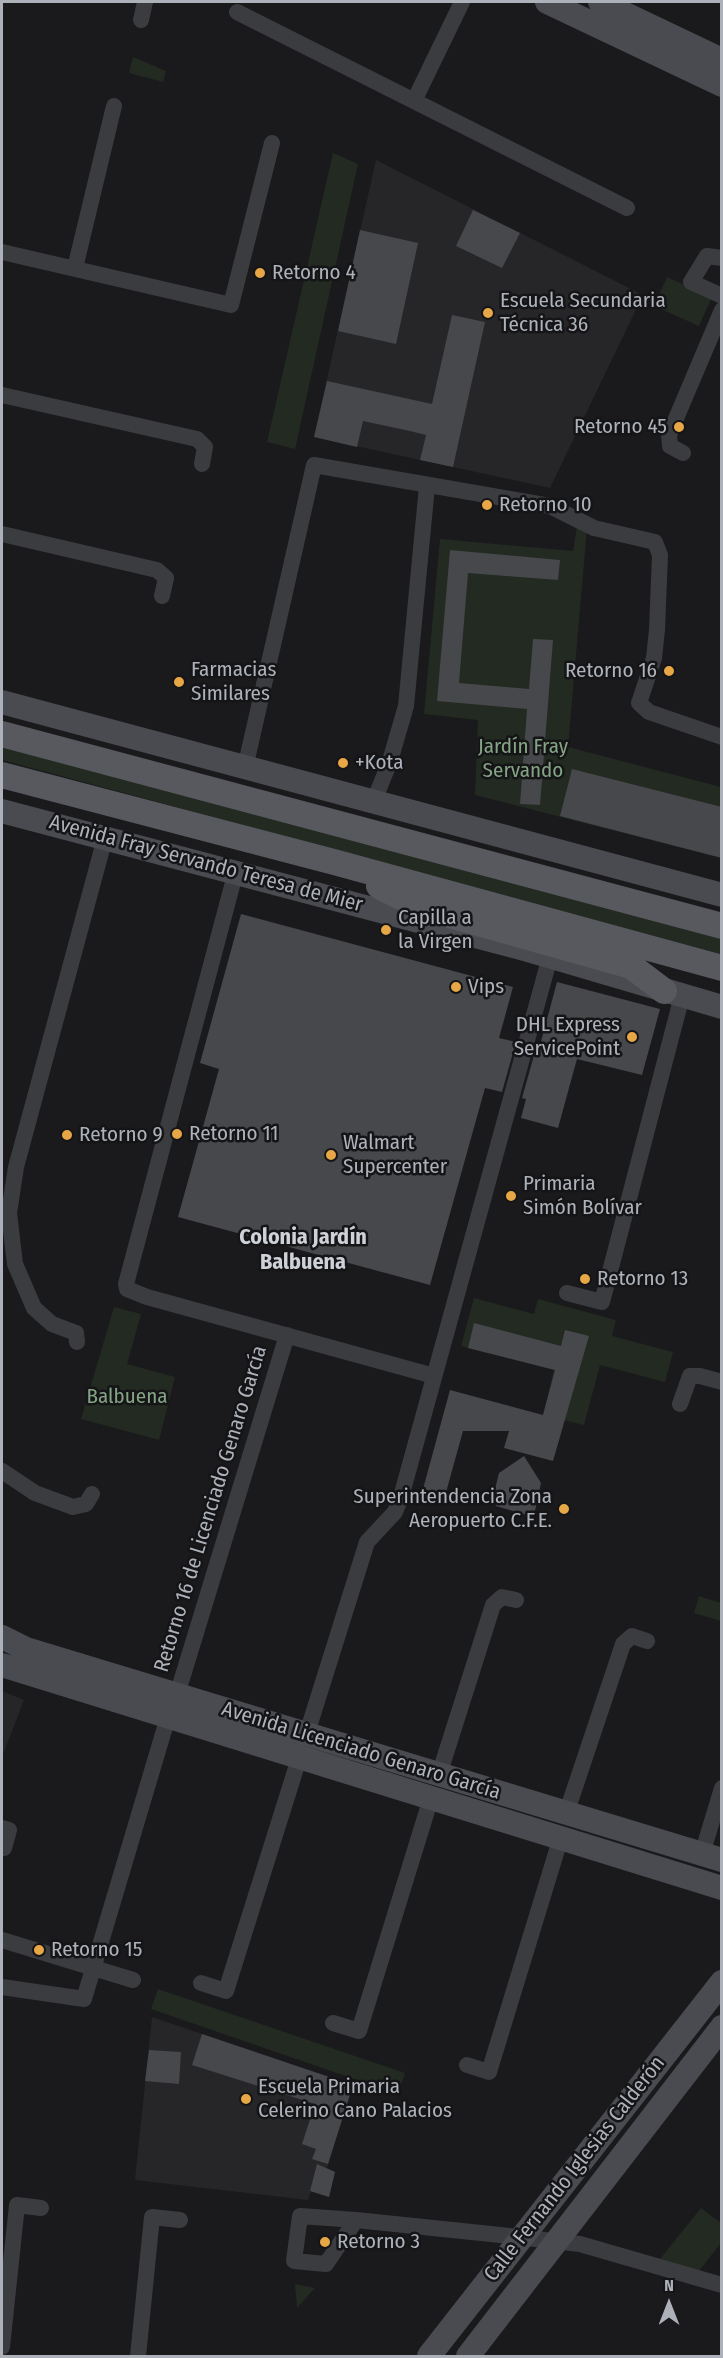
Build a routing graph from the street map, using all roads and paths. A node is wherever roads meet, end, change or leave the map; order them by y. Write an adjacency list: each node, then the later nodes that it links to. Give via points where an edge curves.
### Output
1 (145, 2): 6 (street)
2 (462, 2): 9 (street)
3 (551, 2): 8 (street)
4 (607, 3): 7 (street)
5 (237, 12): 9 (street)
6 (141, 20)
7 (722, 60)
8 (722, 85)
9 (414, 101): 12 (street)
10 (114, 106): 15 (street)
11 (272, 142): 15 (street, via 231,304)
12 (627, 208)
13 (2, 252): 15 (street)
14 (722, 258): 16 (street, via 707,256 691,282)
15 (75, 268)
16 (722, 296)
17 (722, 310): 19 (street, via 669,435 670,446)
18 (2, 394): 20 (street, via 197,439 205,447)
19 (683, 453)
20 (202, 464)
21 (427, 486): 26 (street, via 550,506 594,528 655,542 660,555 657,630 654,658 639,703 649,712); 27 (street, via 315,465); 29 (street, via 406,706)
22 (2, 534): 23 (street, via 157,570 166,578)
23 (162, 596)
24 (2, 702): 27 (street)
25 (2, 734): 35 (main road)
26 (722, 737)
27 (244, 768): 29 (street)
28 (2, 775): 32 (main road, Avenida Fray Servando Teresa de Mier)
29 (374, 801): 34 (street)
30 (2, 811): 31 (street, Avenida Fray Servando Teresa de Mier)
31 (105, 838): 33 (street, Avenida Fray Servando Teresa de Mier); 42 (street, via 16,1167 9,1213 15,1264 34,1308 52,1324 76,1334)
32 (334, 862): 37 (main road, Avenida Fray Servando Teresa de Mier); 38 (main road, via 422,907 631,966)
33 (236, 871): 36 (street, Avenida Fray Servando Teresa de Mier); 41 (street, via 126,1284 132,1292)
34 (722, 895)
35 (722, 926)
36 (550, 957): 38 (street, Avenida Fray Servando Teresa de Mier); 43 (street)
37 (722, 968)
38 (673, 994): 39 (street, Avenida Fray Servando Teresa de Mier); 40 (street, via 602,1302)
39 (722, 1007)
40 (567, 1293)
41 (287, 1335): 43 (street); 53 (street, Retorno 16 de Licenciado Genaro García)
42 (77, 1342)
43 (434, 1376): 54 (street, via 395,1512 367,1542)
44 (722, 1382): 45 (street, via 690,1376)
45 (680, 1404)
46 (2, 1471): 47 (street, via 35,1493 73,1507 86,1504)
47 (92, 1494)
48 (516, 1600): 56 (street, via 502,1597 493,1605)
49 (2, 1637): 52 (street, Avenida Licenciado Genaro García)
50 (648, 1641): 59 (street, via 632,1636 623,1644)
51 (2, 1665): 52 (street, Avenida Licenciado Genaro García)
52 (54, 1670): 53 (street, Avenida Licenciado Genaro García)
53 (172, 1706): 54 (street, Avenida Licenciado Genaro García); 55 (street, Avenida Licenciado Genaro García); 65 (street, Retorno 16 de Licenciado Genaro García)
54 (306, 1733): 55 (street); 56 (street, Avenida Licenciado Genaro García)
55 (301, 1757): 58 (street, Avenida Licenciado Genaro García); 68 (street, via 226,1991)
56 (439, 1775): 59 (street, Avenida Licenciado Genaro García)
57 (722, 1788): 62 (street)
58 (431, 1798): 59 (street, Avenida Licenciado Genaro García); 70 (street, via 359,2031)
59 (563, 1826): 62 (street, Avenida Licenciado Genaro García); 63 (street, Avenida Licenciado Genaro García); 72 (street, via 489,2072)
60 (2, 1828): 61 (street, via 9,1830)
61 (4, 1848)
62 (712, 1857)
63 (722, 1888)
64 (2, 1940): 65 (street)
65 (93, 1968): 66 (street); 69 (street, Retorno 16 de Licenciado Genaro García, via 84,1999)
66 (133, 1980)
67 (722, 1982): 76 (street, Calle Fernando Iglesias Calderón)
68 (201, 1983)
69 (2, 1987)
70 (333, 2024)
71 (719, 2035): 77 (street, Calle Fernando Iglesias Calderón)
72 (467, 2065)
73 (41, 2208): 79 (street, via 17,2205)
74 (180, 2220): 80 (street, via 152,2217)
75 (356, 2220): 76 (street)
76 (521, 2237): 77 (street); 81 (street, Calle Fernando Iglesias Calderón)
77 (556, 2242): 78 (street, via 580,2244); 82 (street, Calle Fernando Iglesias Calderón)
78 (722, 2285)
79 (2, 2347)
80 (138, 2356)
81 (429, 2356)
82 (468, 2356)

